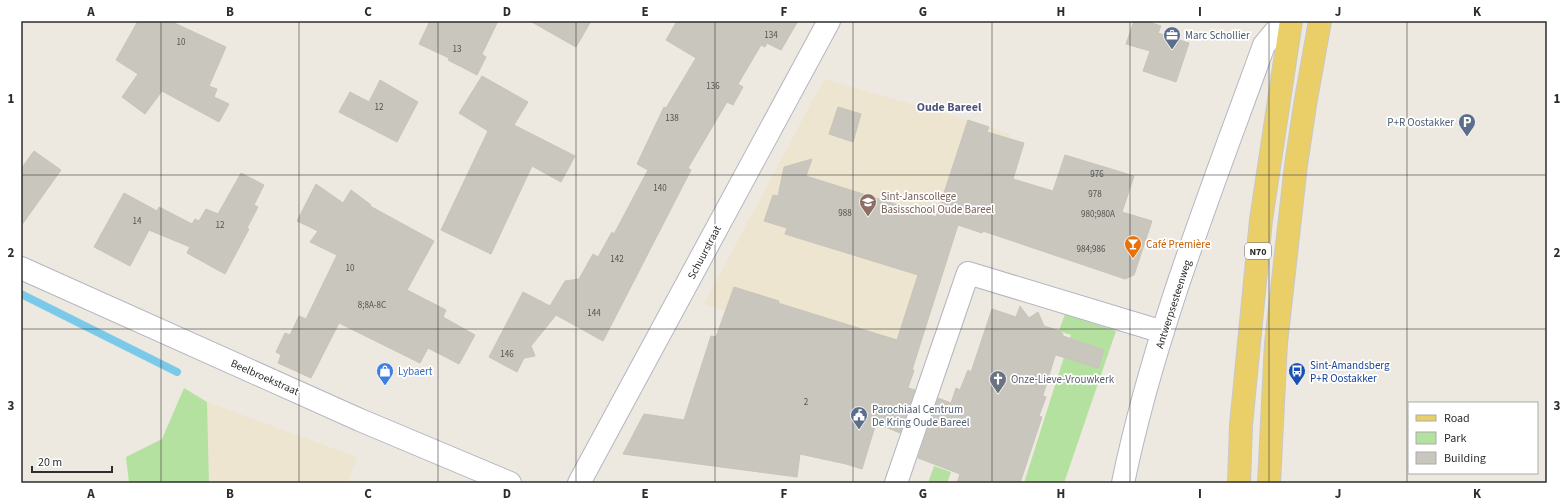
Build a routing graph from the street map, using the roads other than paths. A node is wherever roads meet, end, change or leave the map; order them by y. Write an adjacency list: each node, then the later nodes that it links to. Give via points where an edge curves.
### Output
1 (829, 21): 8 (street, Schuurstraat)
2 (1284, 21): 6 (street, Antwerpsesteenweg, via 1264,45)
3 (1291, 21): 11 (main road, N70, via 1261,220 1241,425)
4 (1320, 21): 12 (main road, N70, via 1296,165 1276,343)
5 (21, 268): 7 (street, Beelbroekstraat, via 360,420)
6 (1163, 332): 9 (street, via 968,273); 10 (street, Antwerpsesteenweg, via 1134,430)
7 (510, 483)
8 (579, 483)
9 (896, 483)
10 (1123, 483)
11 (1239, 483)
12 (1269, 483)

